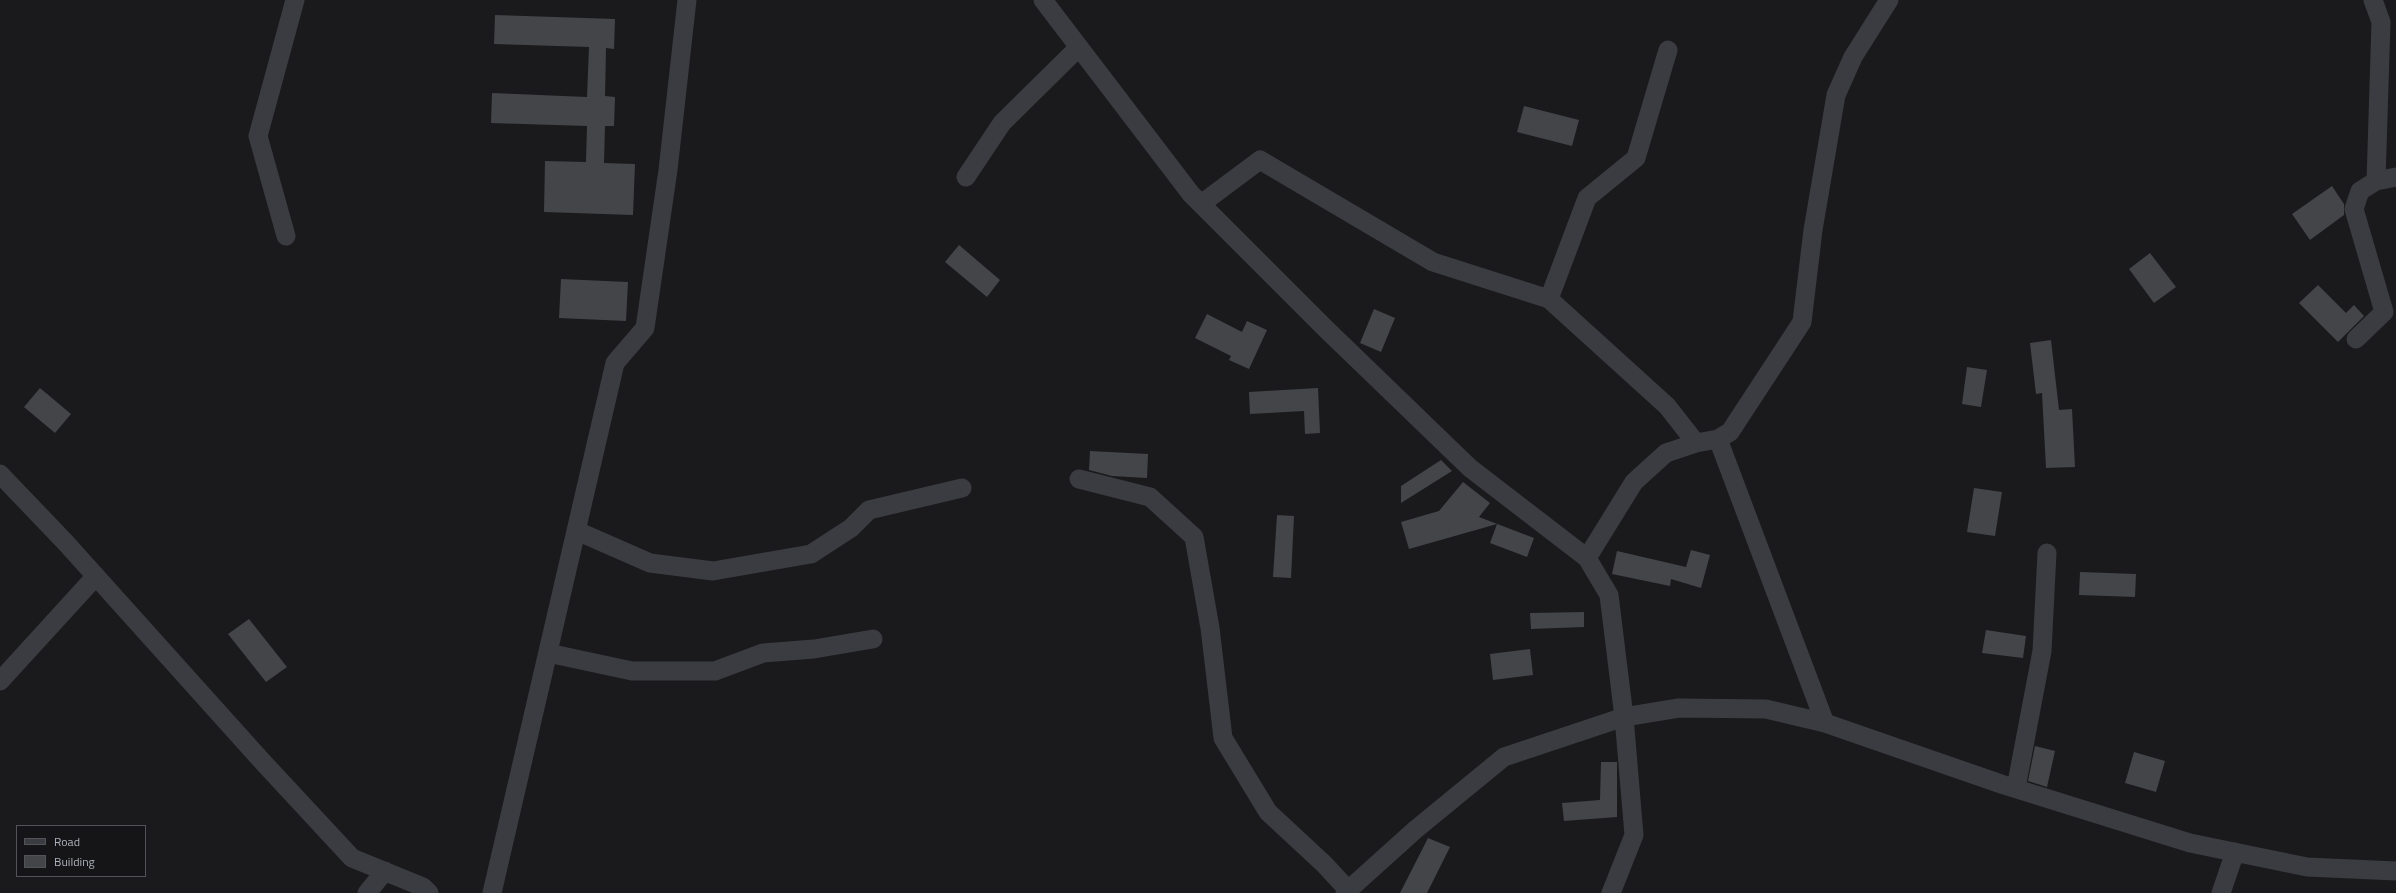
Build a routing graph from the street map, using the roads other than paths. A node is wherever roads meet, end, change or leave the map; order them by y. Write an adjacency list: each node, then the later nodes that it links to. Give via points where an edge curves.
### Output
1 (295, 0): 12 (street, via 258,136)
2 (687, 0): 20 (street, via 668,170 645,328 615,363)
3 (1043, 0): 6 (street)
4 (1889, 0): 15 (street, via 1853,58 1836,95 1813,230 1802,322 1730,432)
5 (2373, 0): 10 (street, via 2381,22)
6 (1079, 47): 8 (street, via 1002,122); 11 (street)
7 (1668, 50): 13 (street, via 1636,158 1587,198)
8 (966, 177)
9 (2396, 177): 10 (street)
10 (2376, 181): 14 (street, via 2360,191 2354,209 2384,312)
11 (1201, 204): 13 (street, via 1260,160 1433,262); 22 (street, via 1470,468)
12 (286, 236)
13 (1549, 299): 16 (street, via 1667,406)
14 (2356, 339)
15 (1718, 439): 16 (street); 28 (street)
16 (1696, 443): 22 (street, via 1666,453 1634,482)
17 (0, 474): 23 (street)
18 (1080, 479): 33 (street, via 1150,497 1194,538 1210,628 1223,738 1268,812 1324,864)
19 (962, 488): 20 (street, via 869,510 851,528 811,554 713,571 650,563)
20 (577, 531): 25 (street)
21 (2047, 553): 29 (street, via 2042,651)
22 (1587, 558): 27 (street, via 1609,595)
23 (96, 576): 26 (street); 31 (street, via 352,858)
24 (873, 639): 25 (street, via 814,649 763,653 715,671 632,671)
25 (548, 653): 36 (street)
26 (0, 681)
27 (1624, 717): 28 (street, via 1679,708 1766,709); 33 (street, via 1504,757 1415,830); 37 (street, via 1634,835)
28 (1825, 723): 29 (street)
29 (2016, 788): 30 (street, via 2190,843)
30 (2235, 852): 32 (street, via 2307,867); 38 (street)
31 (385, 871): 34 (street); 35 (street, via 423,887)
32 (2396, 871)
33 (1347, 892)
34 (367, 893)
35 (429, 893)
36 (492, 893)
37 (1611, 893)
38 (2221, 893)

